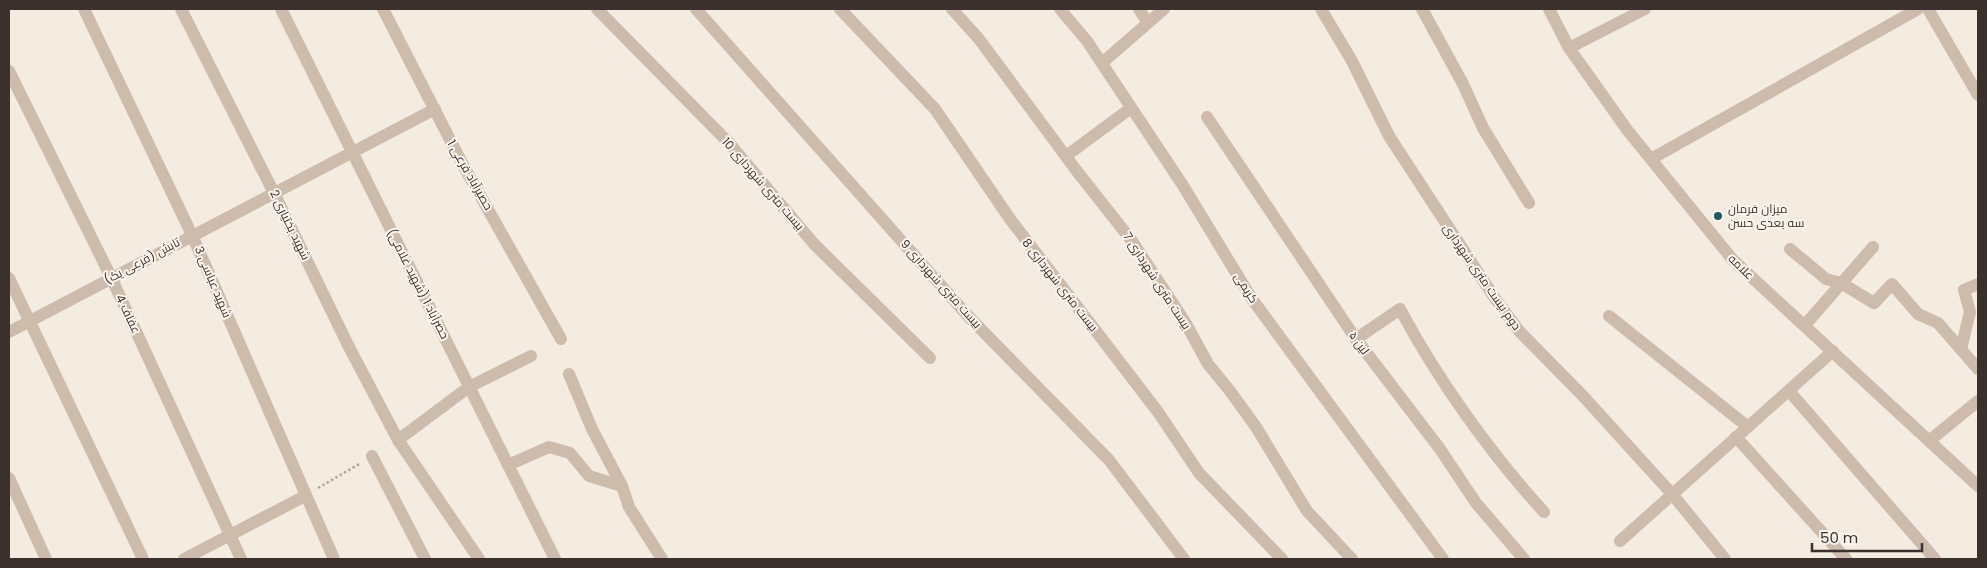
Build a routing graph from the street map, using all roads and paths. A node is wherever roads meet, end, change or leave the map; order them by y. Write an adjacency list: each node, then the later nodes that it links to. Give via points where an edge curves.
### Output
1 (84, 9): 31 (street, شهید عباسی 3)
2 (181, 9): 29 (street, شهید بختیاری 2)
3 (281, 9): 26 (street, حصرآباد 1 (شهید غلامی))
4 (383, 9): 24 (street, حصیرآباد فرعی 1)
5 (597, 9): 47 (street, بیست متری شهرداری 10, via 730,144 814,244)
6 (696, 9): 76 (street, بیست متری شهرداری 9, via 968,316 1109,460)
7 (840, 9): 77 (street, بیست متری شهرداری 8, via 935,109 1010,219 1158,412 1199,473)
8 (952, 9): 27 (street, بیست متری شهرداری 7, via 979,39)
9 (1060, 9): 20 (street, کریمی)
10 (1139, 9): 18 (street)
11 (1164, 9): 18 (street)
12 (1321, 9): 62 (street, دوم بیست متری شهرداری, via 1352,61 1389,136 1496,300 1520,332)
13 (1422, 9): 30 (street, via 1483,128)
14 (1549, 9): 19 (street, علامه)
15 (1645, 9): 19 (street)
16 (1918, 9): 28 (street)
17 (1928, 9): 22 (street)
18 (1148, 23): 20 (street)
19 (1569, 48): 28 (street, علامه)
20 (1102, 63): 23 (street, کریمی)
21 (9, 71): 34 (street, عفاف 4)
22 (1977, 90)
23 (1131, 108): 27 (street); 79 (street, کریمی, via 1252,299)
24 (435, 109): 26 (street, تابش (فرعی یک)); 42 (street, حصیرآباد فرعی 1)
25 (1207, 117): 43 (street, لین ۵)
26 (352, 153): 29 (street, تابش (فرعی یک)); 50 (street, حصرآباد 1 (شهید غلامی))
27 (1066, 156): 78 (street, بیست متری شهرداری 7, via 1132,241 1185,322 1208,364 1256,427 1307,510)
28 (1651, 159): 40 (street, علامه, via 1733,260)
29 (274, 193): 31 (street, تابش (فرعی یک)); 55 (street, شهید بختیاری 2)
30 (1529, 203)
31 (192, 235): 34 (street, تابش (فرعی یک)); 63 (street, شهید عباسی 3)
32 (1873, 247): 36 (street)
33 (1790, 249): 36 (street, via 1826,279)
34 (111, 277): 39 (street, تابش (فرعی یک)); 65 (street, عفاف 4)
35 (9, 278): 39 (street)
36 (1842, 283): 40 (street); 44 (street, via 1874,303 1892,284 1918,314 1938,323)
37 (1978, 284): 44 (street, via 1964,290 1970,312)
38 (1609, 316): 53 (street)
39 (29, 321): 41 (street, تابش (فرعی یک)); 68 (street)
40 (1805, 325): 45 (street, علامه)
41 (9, 332)
42 (561, 339)
43 (1356, 339): 64 (street, via 1400,309 1478,432); 80 (street, لین ۵, via 1440,449 1476,503)
44 (1961, 350): 48 (street)
45 (1834, 351): 51 (street); 56 (street, علامه)
46 (531, 356): 50 (street)
47 (930, 358)
48 (1978, 369)
49 (569, 374): 60 (street, via 592,429)
50 (469, 387): 55 (street); 58 (street, حصرآباد 1 (شهید غلامی))
51 (1789, 391): 53 (street); 83 (street)
52 (1978, 401): 56 (street)
53 (1748, 427): 54 (street)
54 (1736, 437): 62 (street); 82 (street)
55 (398, 440): 73 (street, شهید بختیاری 2)
56 (1929, 441): 61 (street, علامه)
57 (372, 456): 63 (path); 72 (street)
58 (508, 466): 60 (street, via 550,447 570,453 589,476); 74 (street, حصرآباد 1 (شهید غلامی))
59 (9, 478): 67 (street)
60 (622, 486): 75 (street, via 637,524)
61 (1978, 486)
62 (1672, 494): 66 (street); 81 (street, دوم بیست متری شهرداری)
63 (305, 496): 65 (street); 71 (street, شهید عباسی 3)
64 (1544, 512)
65 (230, 535): 69 (street); 70 (street, عفاف 4)
66 (1620, 541)
67 (46, 559)
68 (143, 559)
69 (184, 559)
70 (241, 559)
71 (334, 559)
72 (424, 559)
73 (479, 559)
74 (555, 559)
75 (662, 559)
76 (1184, 559)
77 (1282, 559)
78 (1352, 559)
79 (1442, 559)
80 (1524, 559)
81 (1725, 559)
82 (1846, 559)
83 (1935, 559)

